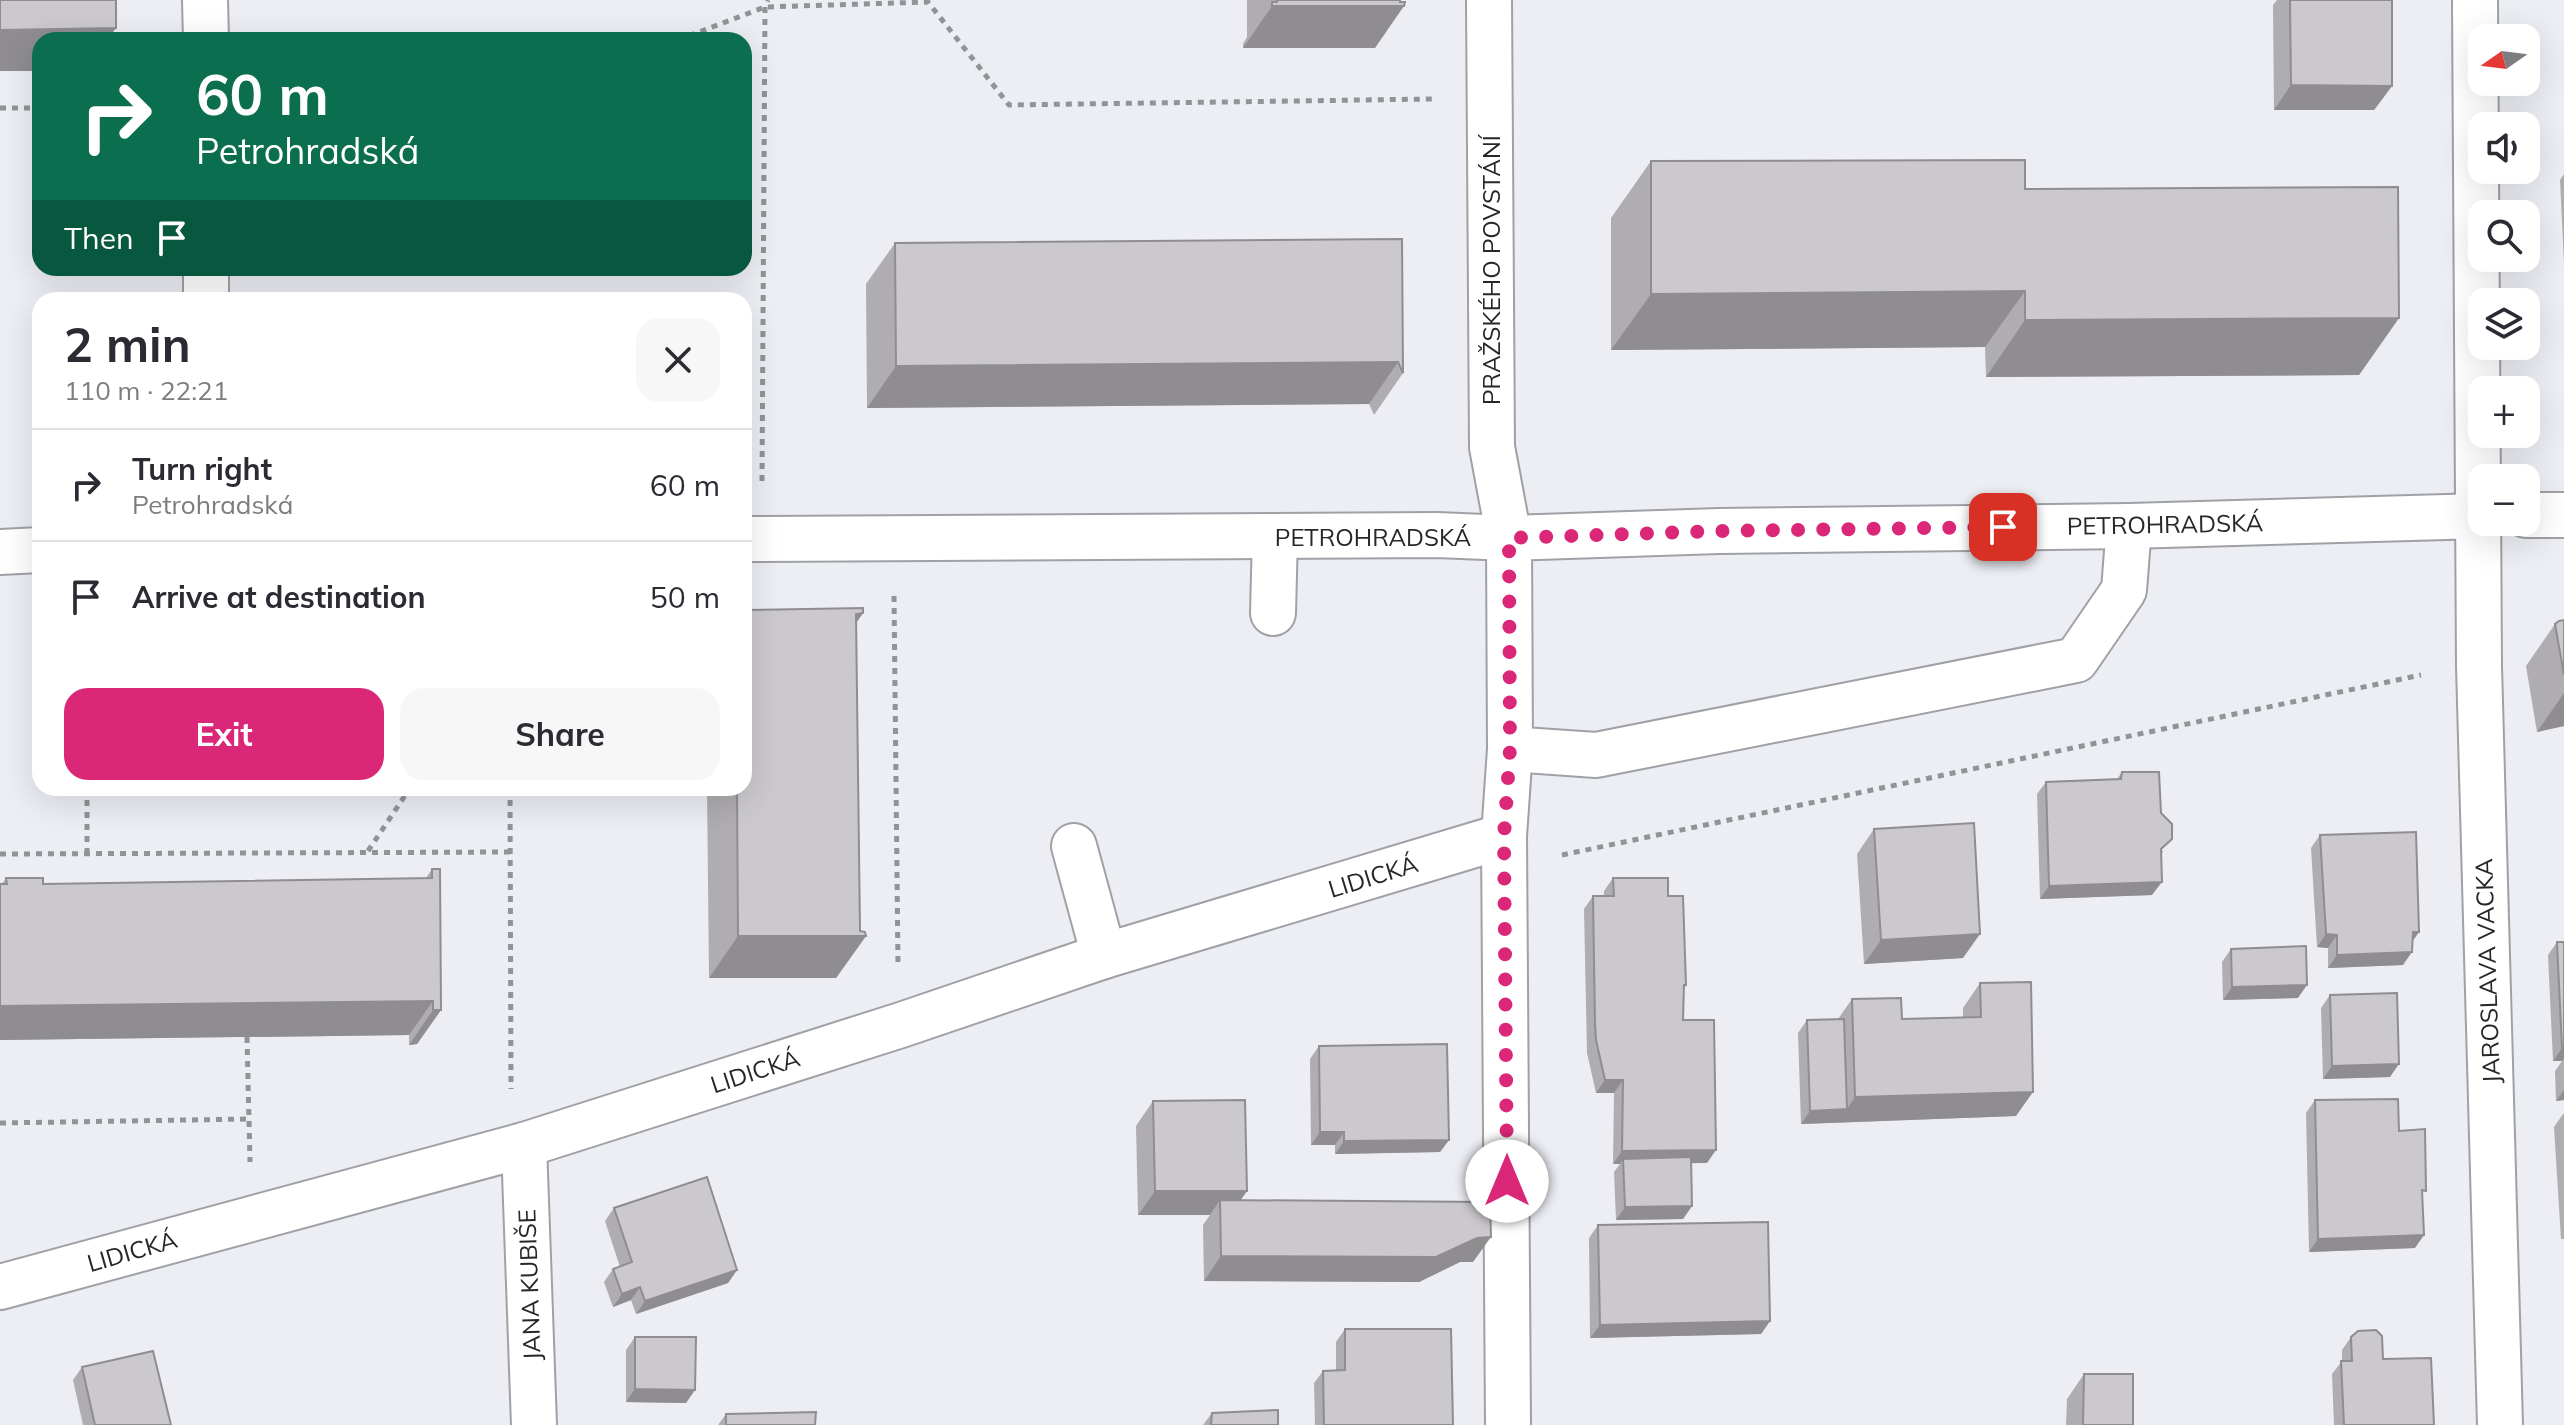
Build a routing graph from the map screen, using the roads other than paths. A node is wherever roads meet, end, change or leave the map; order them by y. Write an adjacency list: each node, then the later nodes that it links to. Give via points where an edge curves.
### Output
1 (205, 0): 4 (street)
2 (1489, 0): 12 (street, PRAŽSKÉHO POVSTÁNÍ, via 1492,447)
3 (2475, 0): 5 (street, JAROSLAVA VACKA)
4 (206, 32)
5 (2480, 464)
6 (2540, 515): 7 (street)
7 (2564, 515)
8 (2468, 516): 9 (street, PETROHRADSKÁ)
9 (2129, 526): 12 (street, PETROHRADSKÁ); 17 (street, via 2124,590 2076,660 1596,755)
10 (1275, 536): 12 (street, PETROHRADSKÁ); 13 (street, PETROHRADSKÁ); 16 (street)
11 (2481, 536): 25 (street, JAROSLAVA VACKA, via 2479,666)
12 (1509, 538): 17 (street, PRAŽSKÉHO POVSTÁNÍ)
13 (752, 539)
14 (32, 550): 15 (street)
15 (0, 552)
16 (1273, 613)
17 (1510, 749): 18 (street, PRAŽSKÉHO POVSTÁNÍ)
18 (1504, 836): 20 (street, LIDICKÁ); 24 (street, PRAŽSKÉHO POVSTÁNÍ)
19 (1074, 846): 20 (street)
20 (1104, 956): 21 (street, LIDICKÁ)
21 (524, 1145): 22 (street, LIDICKÁ); 23 (street, JANA KUBIŠE)
22 (0, 1287)
23 (534, 1425)
24 (1508, 1425)
25 (2500, 1425)

